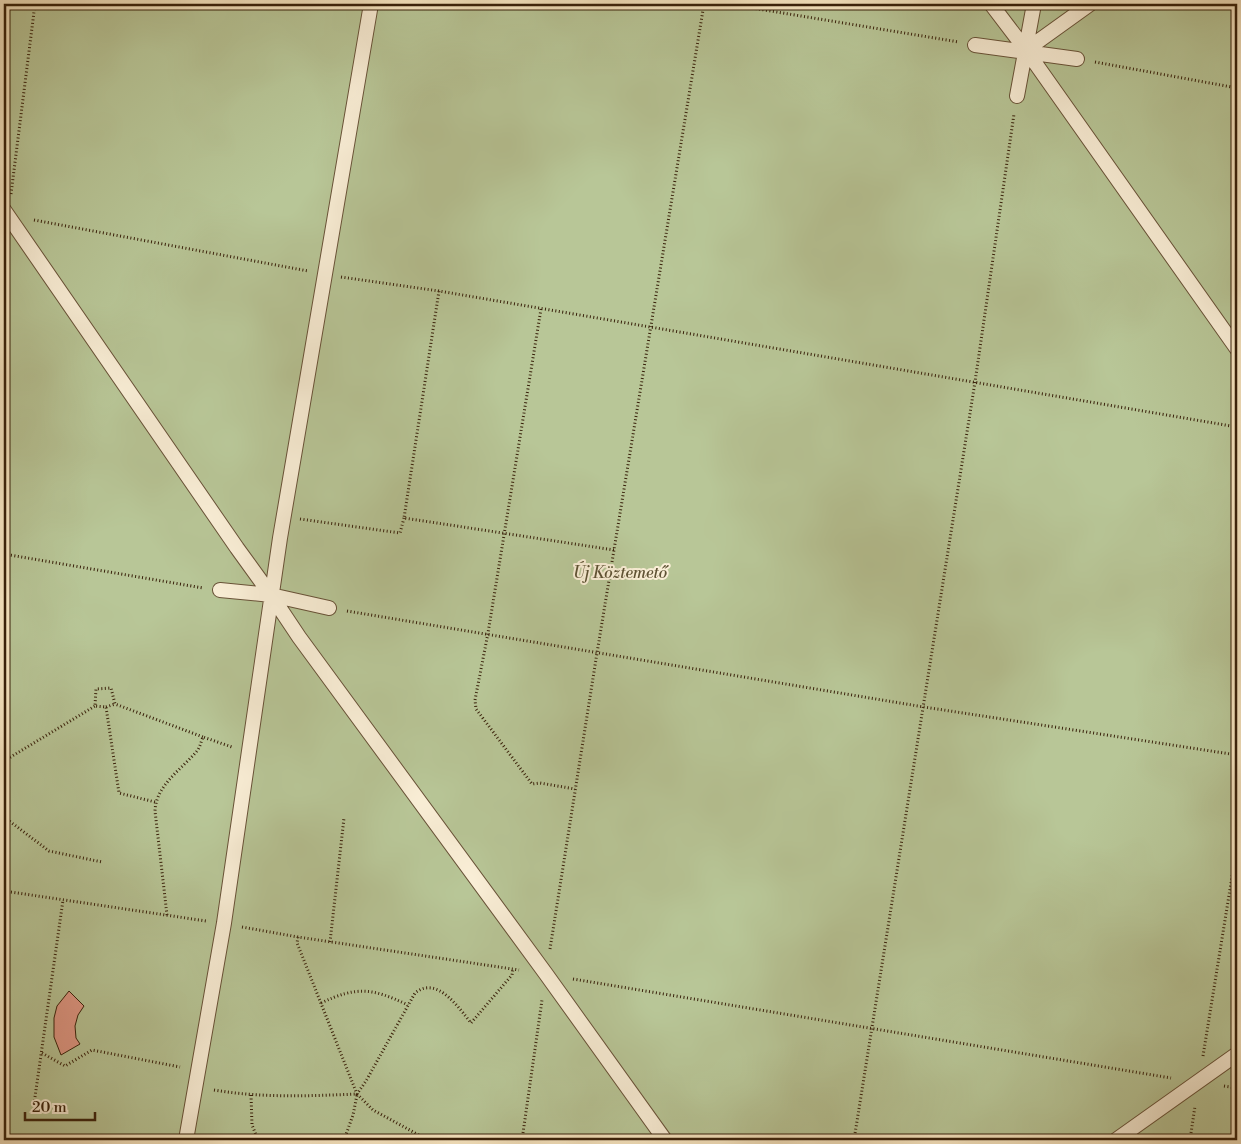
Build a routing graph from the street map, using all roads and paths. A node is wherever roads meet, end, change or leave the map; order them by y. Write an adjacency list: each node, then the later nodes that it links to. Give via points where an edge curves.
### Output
1 (35, 4): 13 (path)
2 (371, 4): 14 (lane)
3 (704, 4): 17 (path)
4 (728, 4): 8 (path)
5 (991, 4): 9 (lane)
6 (1034, 4): 9 (lane)
7 (1090, 4): 9 (lane)
8 (975, 45): 9 (lane)
9 (1026, 50): 10 (lane); 12 (lane); 18 (lane)
10 (1077, 59): 11 (path)
11 (1237, 88)
12 (1017, 96): 19 (path)
13 (6, 213): 14 (path); 27 (lane)
14 (324, 274): 15 (path); 21 (lane)
15 (439, 291): 16 (path); 22 (path)
16 (541, 309): 17 (path); 23 (path)
17 (651, 327): 19 (path); 24 (path)
18 (1237, 350)
19 (975, 382): 20 (path); 34 (path)
20 (1237, 426)
21 (283, 517): 22 (path, via 400,534); 27 (lane)
22 (404, 518): 23 (path)
23 (504, 532): 24 (path); 29 (path)
24 (614, 550): 30 (path)
25 (4, 554): 26 (path)
26 (220, 590): 27 (lane)
27 (271, 595): 28 (lane); 36 (lane); 52 (lane, via 304,645)
28 (329, 608): 29 (path)
29 (488, 633): 30 (path); 39 (path, via 476,709 532,784)
30 (597, 652): 34 (path); 39 (path)
31 (116, 704): 32 (path, via 111,688 96,689); 33 (path); 35 (path)
32 (95, 706): 33 (path); 38 (path)
33 (106, 707): 40 (path, via 119,793)
34 (924, 707): 37 (path); 55 (path)
35 (203, 737): 36 (path); 40 (path, via 198,750 161,789)
36 (249, 750): 48 (lane)
37 (1237, 755)
38 (4, 761)
39 (575, 789): 52 (path)
40 (155, 802): 47 (path)
41 (4, 817): 44 (path, via 50,851)
42 (344, 818): 50 (path)
43 (1237, 846): 59 (path)
44 (102, 862)
45 (4, 890): 46 (path)
46 (62, 900): 47 (path); 56 (path)
47 (167, 915): 48 (path)
48 (224, 923): 49 (path); 58 (lane)
49 (298, 937): 50 (path); 53 (path, via 297,944)
50 (330, 942): 51 (path)
51 (514, 969): 52 (path); 54 (path, via 471,1023 455,1003 437,989 420,989)
52 (546, 974): 55 (path); 69 (path); 70 (lane)
53 (321, 1003): 54 (path, via 356,991 376,992); 62 (path)
54 (408, 1005): 62 (path)
55 (872, 1028): 59 (path); 71 (path)
56 (42, 1053): 58 (path, via 65,1066 92,1050); 64 (path)
57 (1237, 1054): 59 (lane)
58 (198, 1070): 60 (lane)
59 (1199, 1082): 61 (path); 72 (lane); 73 (path)
60 (195, 1087): 63 (path); 65 (lane)
61 (1237, 1088)
62 (357, 1094): 63 (path); 67 (path); 68 (path, via 373,1110)
63 (251, 1095): 66 (path, via 252,1125)
64 (34, 1104)
65 (186, 1140)
66 (258, 1140)
67 (344, 1140)
68 (428, 1140)
69 (522, 1140)
70 (665, 1140)
71 (854, 1140)
72 (1116, 1140)
73 (1190, 1140)

